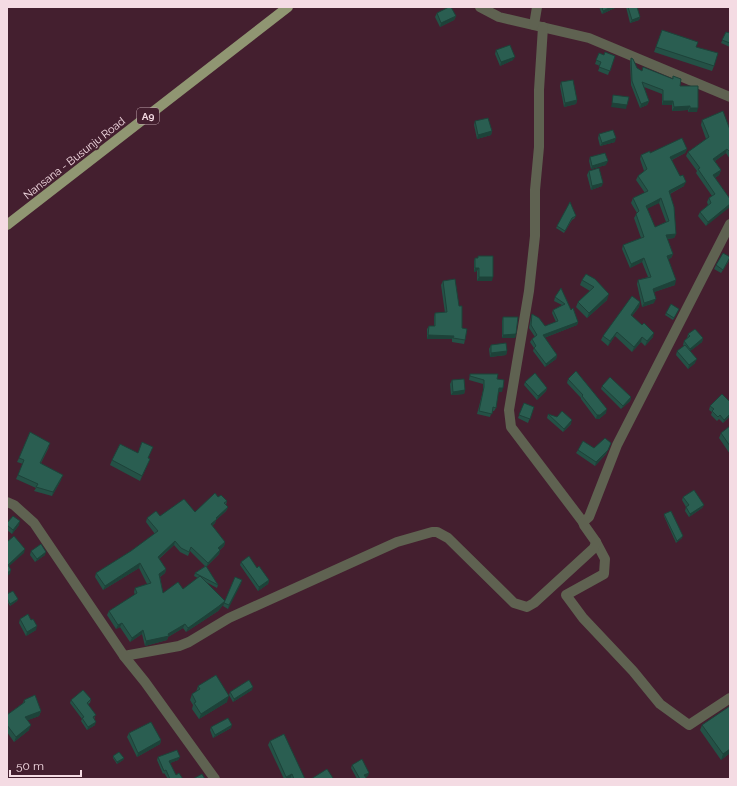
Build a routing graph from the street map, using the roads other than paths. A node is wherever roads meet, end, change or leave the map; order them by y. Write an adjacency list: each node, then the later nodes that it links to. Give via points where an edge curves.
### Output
1 (288, 7): 7 (main road, Nansana - Busunju Road / A9)
2 (480, 7): 4 (street, via 499,17)
3 (537, 7): 4 (street)
4 (539, 26): 5 (street, via 589,38); 9 (street, via 539,147 535,190 535,236 529,291 509,410 511,427)
5 (730, 97)
6 (730, 224): 9 (street, via 617,446 589,517)
7 (7, 225)
8 (7, 502): 11 (street, via 34,523)
9 (583, 522): 10 (street)
10 (596, 542): 11 (street, via 594,548 527,607 514,603 448,538 438,532 432,532 397,542 229,618 190,642); 12 (street, via 605,558 604,574 566,595 583,618 660,704 689,725)
11 (124, 656): 13 (street)
12 (730, 698)
13 (215, 779)

